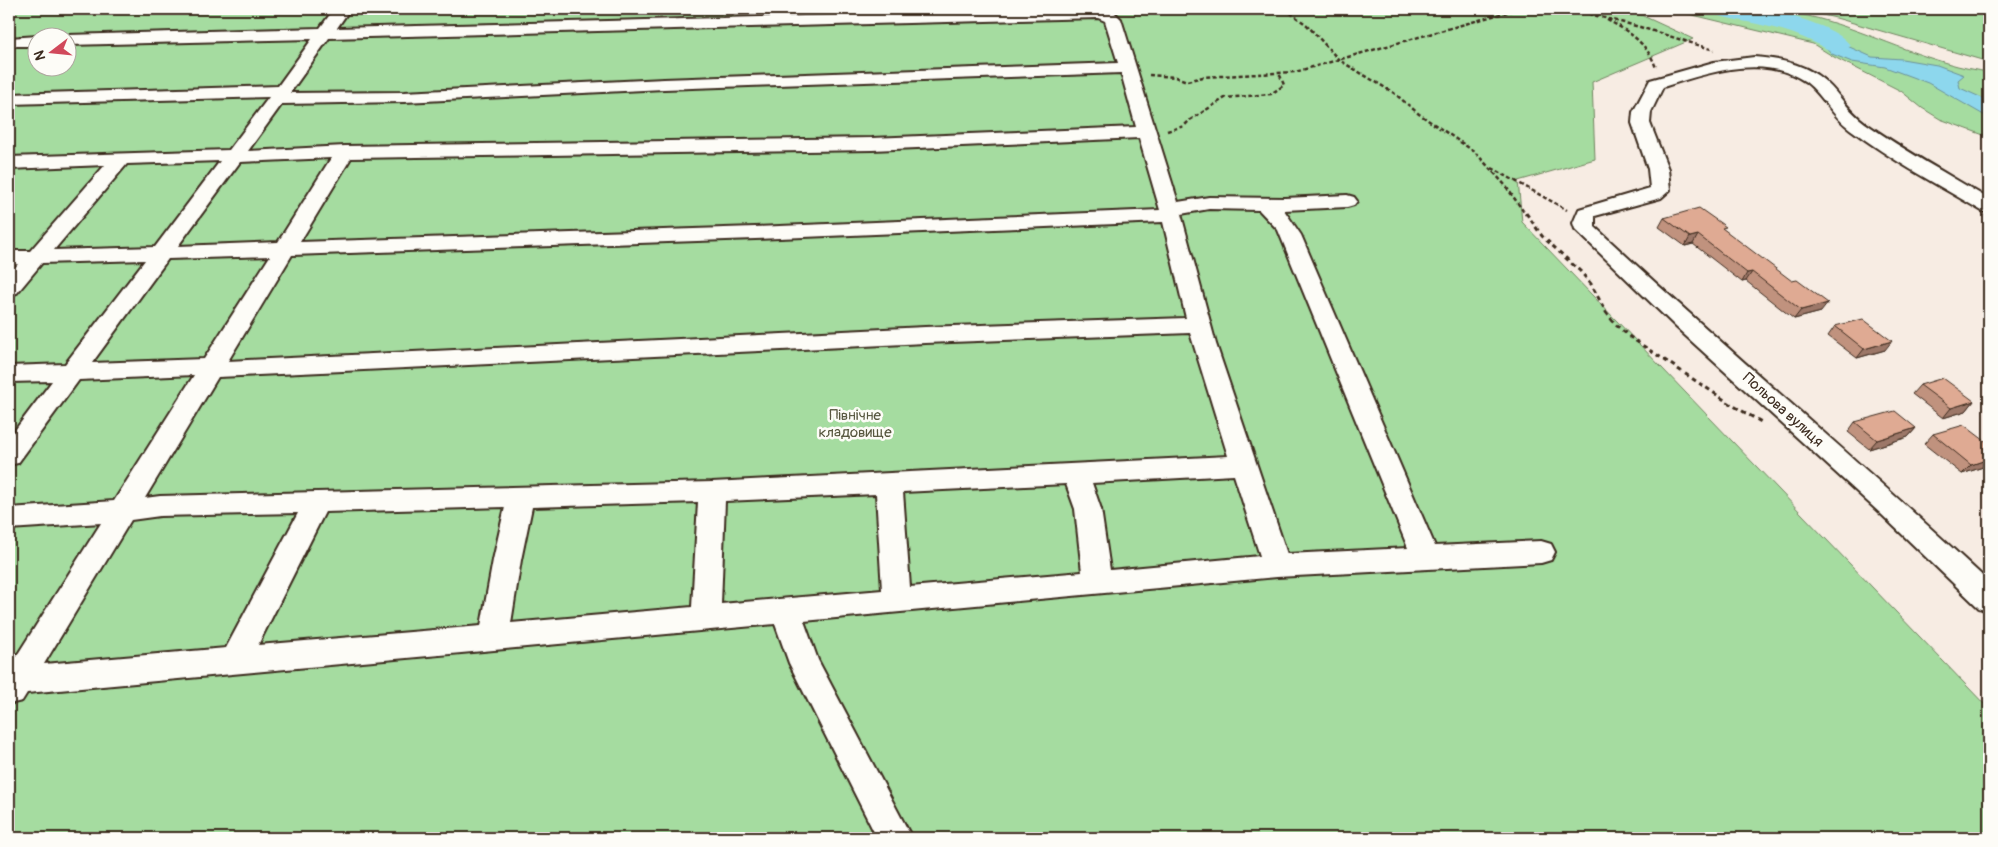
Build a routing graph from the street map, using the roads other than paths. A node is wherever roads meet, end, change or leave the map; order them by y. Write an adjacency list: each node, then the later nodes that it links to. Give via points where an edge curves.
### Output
1 (342, 9): 2 (street)
2 (325, 34): 3 (street); 6 (street, via 1098,13 1113,19); 7 (street)
3 (78, 40)
4 (28, 41): 5 (street)
5 (11, 42)
6 (1129, 68): 7 (street, via 664,84 404,98); 9 (street)
7 (280, 95): 8 (street); 11 (street)
8 (9, 99)
9 (1147, 132): 10 (street, via 872,144); 17 (street)
10 (345, 152): 11 (street); 18 (street)
11 (234, 156): 12 (street); 19 (street)
12 (121, 159): 13 (street); 20 (street)
13 (9, 163)
14 (1348, 201): 15 (street)
15 (1263, 202): 17 (street, via 1209,203); 37 (street, via 1274,210 1291,235)
16 (1989, 207): 41 (street, Польова вулиця, via 1850,121 1823,88 1810,78 1763,63 1722,65 1656,84 1642,112 1641,123 1658,169 1660,190 1593,210 1586,213 1583,221 1585,229 1643,286 1920,533)
17 (1171, 213): 18 (street); 23 (street)
18 (286, 248): 19 (street); 24 (street)
19 (161, 252): 20 (street); 25 (street)
20 (36, 257): 21 (street); 22 (street)
21 (9, 258)
22 (9, 288)
23 (1199, 325): 24 (street); 28 (street)
24 (212, 368): 25 (street); 34 (street)
25 (72, 372): 26 (street); 27 (street)
26 (9, 374)
27 (9, 456)
28 (1244, 465): 29 (street); 38 (street)
29 (1075, 473): 30 (street); 39 (street, via 1088,509)
30 (889, 483): 31 (street); 40 (street)
31 (712, 492): 32 (street); 43 (street)
32 (521, 498): 33 (street); 44 (street)
33 (317, 502): 34 (street, via 160,506); 45 (street)
34 (122, 511): 35 (street); 46 (street)
35 (9, 518)
36 (1541, 552): 37 (street)
37 (1426, 558): 38 (street)
38 (1277, 566): 39 (street)
39 (1098, 583): 40 (street)
40 (897, 600): 42 (street)
41 (1989, 600)
42 (785, 610): 43 (street); 47 (street, via 804,663)
43 (706, 617): 44 (street)
44 (494, 637): 45 (street)
45 (235, 660): 46 (street)
46 (12, 686)
47 (895, 838)

